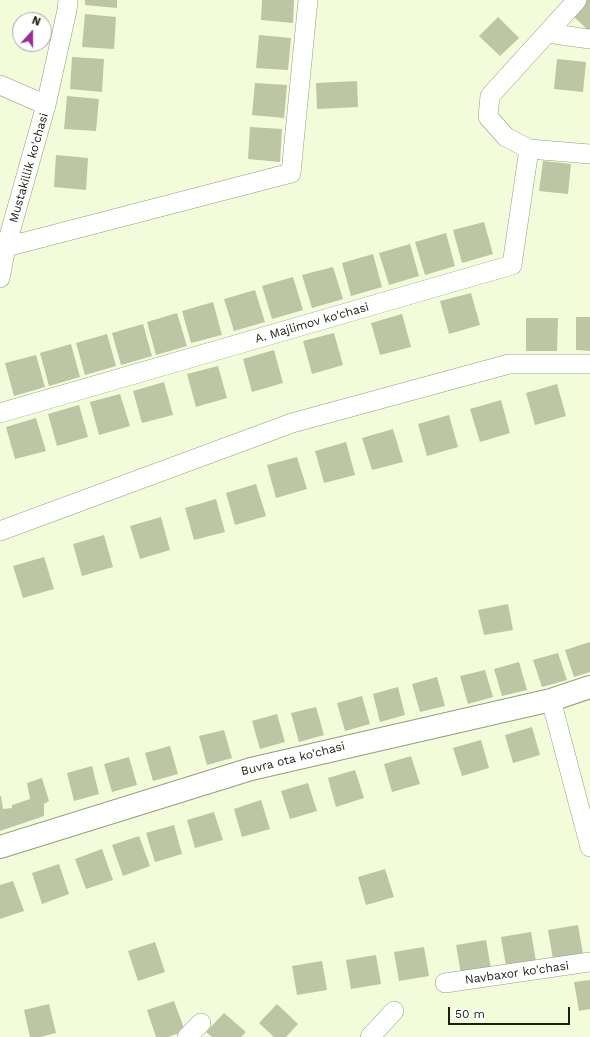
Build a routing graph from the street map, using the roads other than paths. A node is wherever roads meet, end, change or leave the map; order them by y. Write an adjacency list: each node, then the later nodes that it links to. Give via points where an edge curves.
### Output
1 (68, 0): 7 (street, Mustakillik ko'chasi)
2 (308, 0): 10 (street, via 290,173)
3 (577, 0): 4 (street)
4 (547, 33): 5 (street); 8 (street, via 490,96 488,117 506,137)
5 (590, 39)
6 (0, 85): 7 (street, Mustakillik ko'chasi)
7 (46, 105): 10 (street, Mustakillik ko'chasi)
8 (529, 149): 9 (street); 13 (street, A. Majlimov ko'chasi, via 512,265)
9 (590, 154)
10 (6, 247): 11 (street, Mustakillik ko'chasi)
11 (0, 278)
12 (590, 364): 14 (street, via 509,364 292,423)
13 (0, 413)
14 (0, 531)
15 (590, 687): 16 (main road, Buvra ota ko'chasi)
16 (551, 700): 17 (main road, Buvra ota ko'chasi, via 251,768); 18 (street)
17 (0, 847)
18 (590, 847)
19 (590, 962): 20 (street, Navbaxor ko'chasi)
20 (445, 983)
21 (394, 1011): 24 (street)
22 (201, 1023): 23 (street)
23 (187, 1037)
24 (370, 1037)

